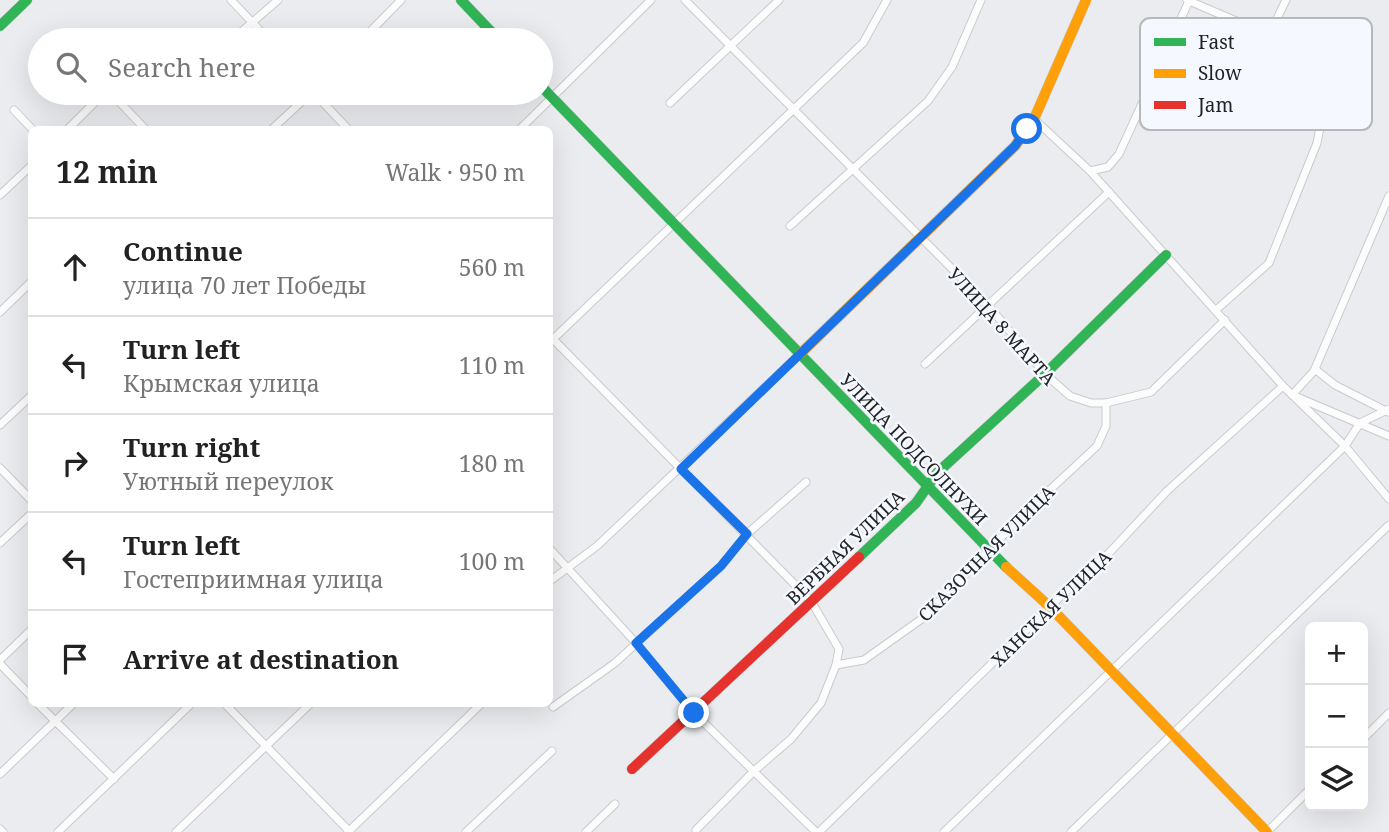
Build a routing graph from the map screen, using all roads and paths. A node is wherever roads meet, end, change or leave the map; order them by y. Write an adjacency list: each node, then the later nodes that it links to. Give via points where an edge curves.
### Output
1 (27, 0): 18 (street)
2 (231, 0): 17 (street)
3 (278, 0): 17 (street)
4 (401, 0): 21 (street)
5 (461, 0): 22 (street)
6 (651, 0): 24 (street)
7 (685, 0): 23 (street, УЛИЦА 8 МАРТА)
8 (779, 0): 23 (street)
9 (887, 0): 34 (street, via 863,43)
10 (981, 0): 44 (street, via 941,85)
11 (1086, 0): 35 (street)
12 (1188, 0): 14 (street); 15 (street)
13 (1286, 0): 16 (street)
14 (1180, 18)
15 (1230, 18)
16 (1277, 18)
17 (253, 22): 19 (street); 20 (street)
18 (0, 26)
19 (246, 28)
20 (258, 28)
21 (374, 28)
22 (488, 28)
23 (730, 46): 26 (street); 34 (street, УЛИЦА 8 МАРТА)
24 (553, 97)
25 (553, 99): 49 (street, УЛИЦА ПОДСОЛНУХИ)
26 (670, 103)
27 (92, 105): 37 (street)
28 (122, 105): 38 (street)
29 (299, 105): 39 (street)
30 (325, 105): 40 (street)
31 (545, 105): 41 (street)
32 (1140, 107): 45 (street, via 1119,154 1108,167)
33 (14, 110): 36 (street)
34 (792, 110): 44 (street, УЛИЦА 8 МАРТА); 49 (street)
35 (1034, 119): 45 (street); 51 (street, via 1015,146)
36 (29, 126)
37 (71, 126)
38 (142, 126)
39 (276, 126)
40 (345, 126)
41 (523, 126)
42 (1321, 130): 55 (street, via 1269,263)
43 (28, 168): 47 (street)
44 (852, 168): 50 (street); 51 (street, УЛИЦА 8 МАРТА)
45 (1090, 171): 46 (street)
46 (1109, 192): 52 (street); 54 (street)
47 (0, 195)
48 (1389, 196): 62 (street)
49 (674, 223): 58 (street); 60 (street, УЛИЦА ПОДСОЛНУХИ)
50 (790, 226)
51 (919, 239): 54 (street, УЛИЦА 8 МАРТА); 60 (street)
52 (1166, 255): 55 (street); 63 (street, ВЕРБНАЯ УЛИЦА)
53 (28, 285): 56 (street)
54 (988, 304): 61 (street); 63 (street, УЛИЦА 8 МАРТА)
55 (1216, 310): 57 (street)
56 (0, 312)
57 (1226, 320): 64 (street); 67 (street, УЛИЦА 8 МАРТА, via 1163,384 1139,397)
58 (553, 337)
59 (553, 341): 74 (street)
60 (800, 354): 74 (street); 76 (street, УЛИЦА ПОДСОЛНУХИ)
61 (925, 364)
62 (1315, 369): 65 (street); 68 (street, via 1335,385)
63 (1045, 374): 67 (street, УЛИЦА 8 МАРТА, via 1070,396); 76 (street, ВЕРБНАЯ УЛИЦА)
64 (1283, 386): 65 (street); 88 (street, ХАНСКАЯ УЛИЦА, via 1167,491)
65 (1292, 395): 69 (street); 72 (street)
66 (28, 399): 70 (street)
67 (1106, 403): 83 (street, СКАЗОЧНАЯ УЛИЦА, via 1106,426 1097,446)
68 (1388, 411): 69 (street)
69 (1360, 422): 71 (street); 72 (street)
70 (0, 425)
71 (1389, 436)
72 (1345, 446): 78 (street); 93 (street)
73 (0, 468): 77 (street)
74 (681, 469): 81 (street); 85 (street, via 597,546)
75 (806, 482): 81 (street)
76 (928, 482): 83 (street, УЛИЦА ПОДСОЛНУХИ); 87 (street, ВЕРБНАЯ УЛИЦА, via 916,503)
77 (28, 497)
78 (1389, 499)
79 (28, 517): 82 (street)
80 (1389, 525): 106 (street)
81 (747, 534): 87 (street); 90 (street, via 721,566)
82 (0, 544)
83 (989, 551): 88 (street, УЛИЦА ПОДСОЛНУХИ); 92 (street, СКАЗОЧНАЯ УЛИЦА, via 923,618 864,660)
84 (553, 552): 85 (street)
85 (566, 566): 86 (street); 90 (street)
86 (553, 578)
87 (811, 601): 92 (street, via 839,649); 102 (street, ВЕРБНАЯ УЛИЦА)
88 (1050, 607): 93 (street, УЛИЦА ПОДСОЛНУХИ); 121 (street, ХАНСКАЯ УЛИЦА)
89 (28, 633): 91 (street)
90 (636, 643): 101 (street); 102 (street)
91 (0, 662): 94 (street)
92 (836, 665): 110 (street, via 821,703 791,739)
93 (1110, 670): 106 (street, УЛИЦА ПОДСОЛНУХИ); 122 (street)
94 (28, 693)
95 (41, 707): 104 (street)
96 (70, 707): 104 (street)
97 (188, 707): 112 (street)
98 (228, 707): 107 (street)
99 (307, 707): 107 (street)
100 (478, 707): 118 (street)
101 (553, 707)
102 (694, 713): 109 (street, ВЕРБНАЯ УЛИЦА); 110 (street)
103 (1387, 719): 105 (street)
104 (55, 722): 111 (street); 112 (street)
105 (1368, 734)
106 (1171, 736): 123 (street); 124 (street, УЛИЦА ПОДСОЛНУХИ)
107 (265, 746): 117 (street); 118 (street)
108 (552, 751): 119 (street)
109 (632, 769)
110 (754, 771): 115 (street); 121 (street)
111 (0, 774)
112 (114, 779): 116 (street)
113 (1305, 794): 124 (street)
114 (615, 804): 120 (street)
115 (696, 830)
116 (58, 832)
117 (176, 832)
118 (349, 832)
119 (466, 832)
120 (586, 832)
121 (818, 832)
122 (944, 832)
123 (1071, 832)
124 (1267, 832)

